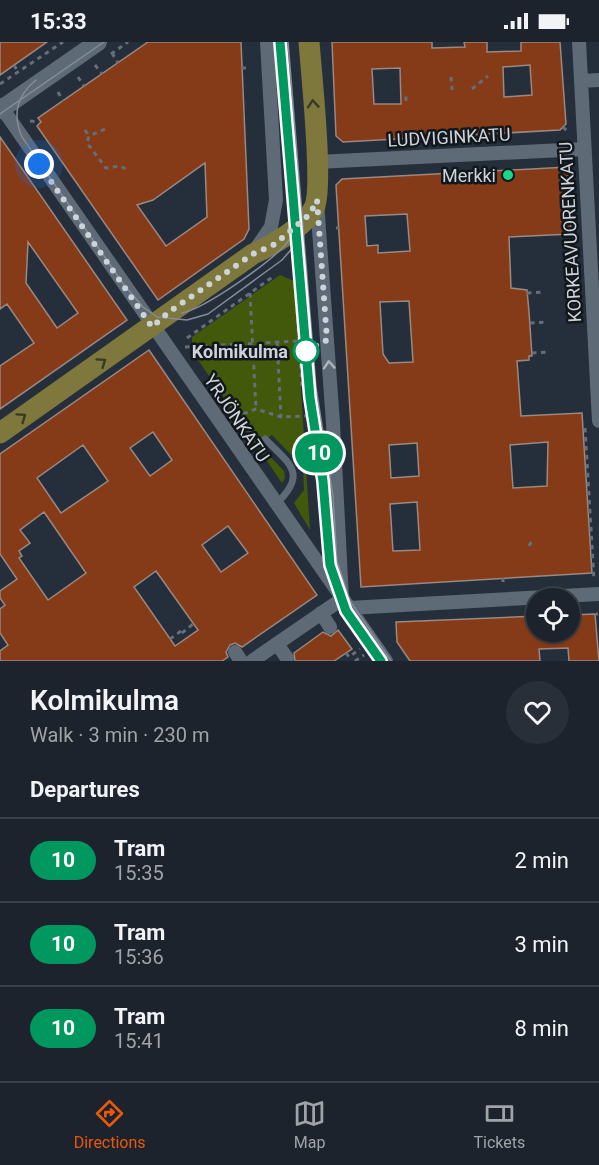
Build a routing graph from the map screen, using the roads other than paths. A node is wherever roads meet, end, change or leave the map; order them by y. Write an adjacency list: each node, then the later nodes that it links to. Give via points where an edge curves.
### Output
1 (267, 42): 11 (street, via 276,200 271,226)
2 (309, 42): 9 (main road, one-way to 2)
3 (579, 42): 6 (street, KORKEAVUORENKATU)
4 (105, 48): 7 (street)
5 (599, 80): 6 (street)
6 (581, 81): 8 (street, KORKEAVUORENKATU)
7 (1, 108): 12 (street, YRJÖNKATU)
8 (584, 148): 9 (street, LUDVIGINKATU); 13 (street, KORKEAVUORENKATU)
9 (316, 162): 10 (main road)
10 (317, 200): 11 (main road, via 310,214 275,244); 19 (street, one-way to 10, via 333,423)
11 (253, 254): 12 (main road)
12 (152, 327): 14 (main road, one-way to 12); 16 (street, YRJÖNKATU)
13 (599, 421)
14 (0, 433)
15 (265, 439): 16 (lane, via 292,466 294,474 294,482)
16 (275, 505): 19 (street, YRJÖNKATU)
17 (599, 594): 19 (street)
18 (308, 605): 19 (street)
19 (332, 609): 20 (street); 21 (street, via 300,635); 23 (street, YRJÖNKATU)
20 (330, 627)
21 (266, 654): 22 (street)
22 (288, 657)
23 (386, 661)

